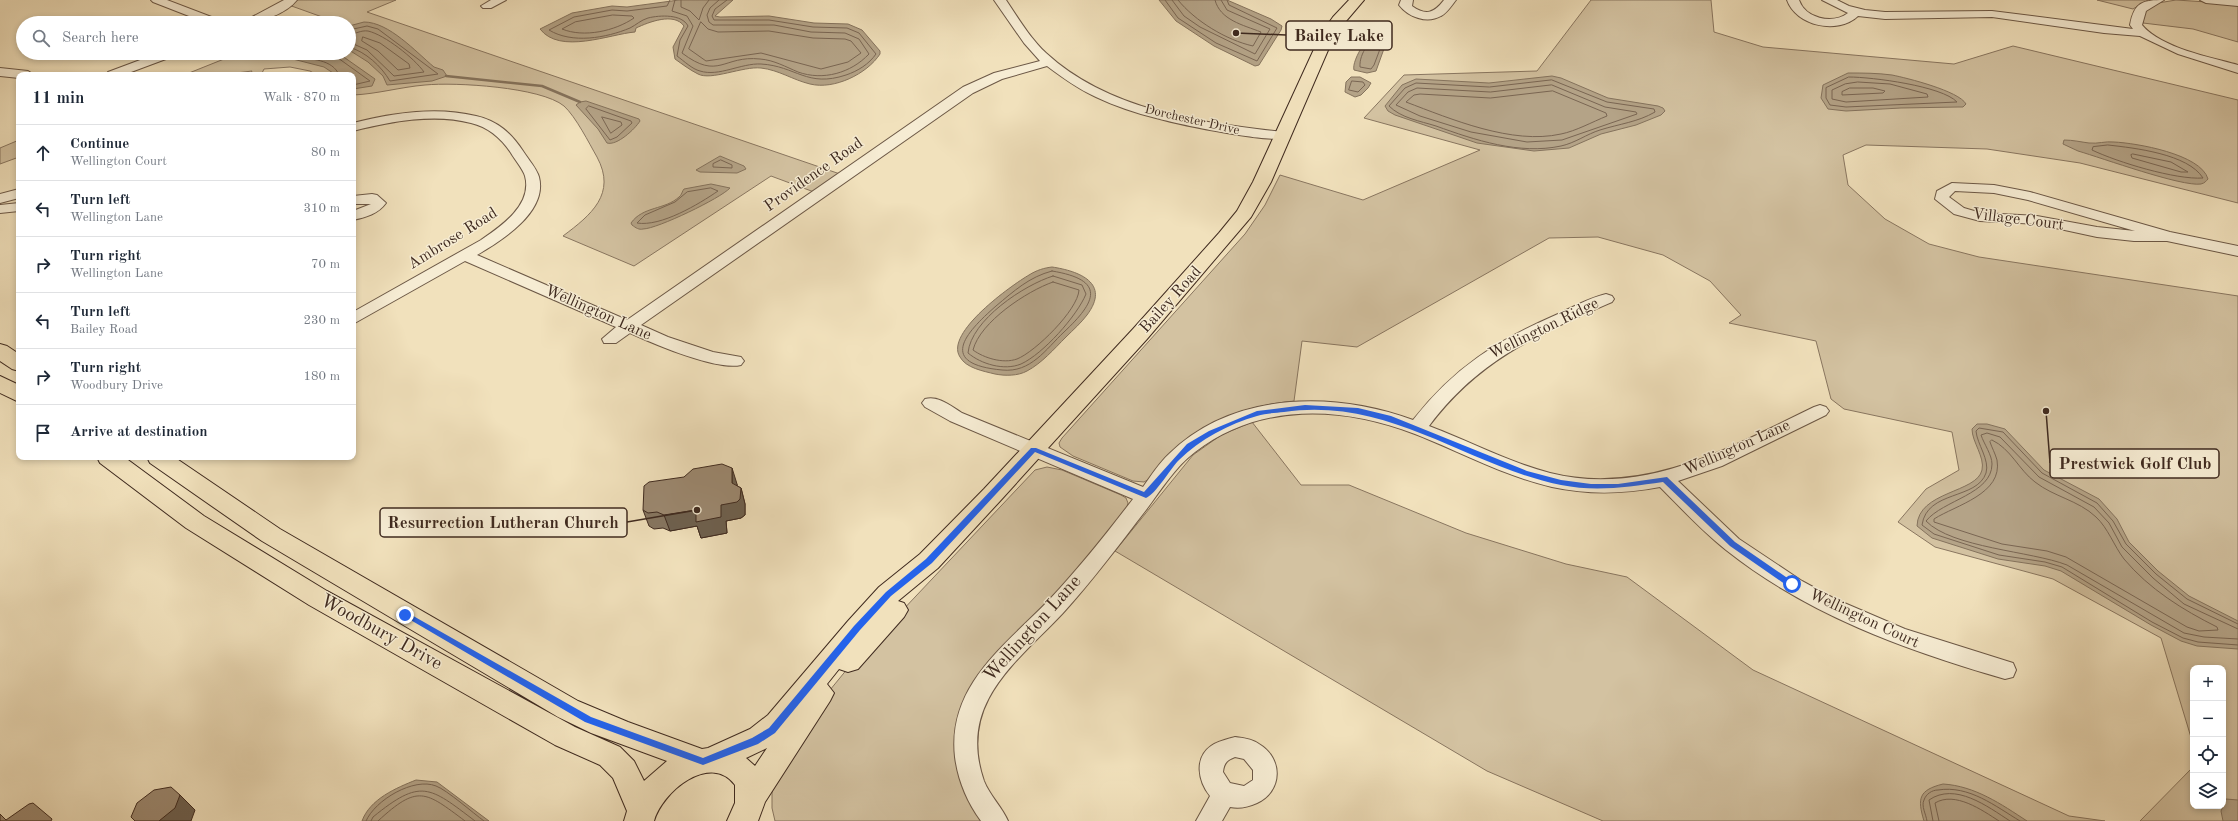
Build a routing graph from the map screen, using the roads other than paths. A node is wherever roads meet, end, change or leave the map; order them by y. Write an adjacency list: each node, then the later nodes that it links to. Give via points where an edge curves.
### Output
1 (157, 0): 15 (street)
2 (291, 0): 16 (street)
3 (500, 0): 13 (street)
4 (1000, 0): 19 (street, Dorchester Drive, via 1029,42)
5 (1357, 0): 25 (main road, Bailey Road, via 1328,34)
6 (1407, 0): 7 (street, via 1405,5 1408,9 1424,15 1437,14)
7 (1450, 0)
8 (1793, 0): 14 (street, via 1794,7 1800,14 1823,21 1846,20)
9 (1828, 0): 14 (street)
10 (2158, 0): 17 (street, via 2146,3 2140,9 2136,25)
11 (2206, 0): 12 (street)
12 (2238, 3)
13 (487, 6)
14 (1856, 11): 17 (street, via 1889,15 1976,13 2098,30)
15 (199, 16)
16 (262, 16)
17 (2142, 33): 20 (street, via 2168,46)
18 (152, 60): 22 (street)
19 (1049, 62): 25 (street, Dorchester Drive, via 1088,87 1142,109 1217,127); 37 (street, Providence Road, via 998,76 968,90)
20 (2238, 69)
21 (0, 72): 23 (street)
22 (120, 72)
23 (16, 74)
24 (356, 127): 34 (street, Ambrose Road, via 405,117 448,116 480,121 504,135 532,176 532,197 523,212 506,229)
25 (1282, 136): 47 (main road, Bailey Road, via 1262,182 1236,225)
26 (16, 194): 27 (street)
27 (0, 199)
28 (356, 200): 31 (street, via 372,198 379,203 374,209)
29 (16, 207): 30 (street)
30 (0, 209)
31 (356, 215)
32 (2167, 236): 32 (street, Village Court, via 2010,192 1962,187 1952,188 1942,194 1942,199 1949,205 1975,216 2037,220 2128,236); 33 (street, Village Court)
33 (2238, 251)
34 (464, 255): 36 (street, Ambrose Road); 37 (street, Wellington Lane)
35 (1606, 299): 46 (street, Wellington Ridge, via 1527,334 1486,356 1447,390)
36 (356, 317)
37 (628, 327): 38 (street, Providence Road); 40 (street, Wellington Lane, via 681,348)
38 (610, 339)
39 (0, 351): 41 (main road)
40 (735, 361)
41 (16, 362)
42 (0, 383): 43 (main road)
43 (16, 393)
44 (931, 403): 47 (street, via 950,414)
45 (1820, 411): 50 (street, Wellington Lane, via 1728,454)
46 (1417, 428): 50 (street, Wellington Lane, via 1525,473 1561,483 1618,487); 51 (street, Wellington Lane, via 1378,415 1339,408 1305,407 1267,411 1230,423 1189,446)
47 (1034, 449): 51 (street); 52 (main road, Bailey Road)
48 (112, 460): 57 (main road, Woodbury Drive, via 195,522 318,598 544,725 610,756 624,770)
49 (162, 460): 54 (main road, Woodbury Drive, via 271,535 568,709 606,727)
50 (1664, 479): 53 (street, Wellington Court, via 1732,544 1811,595 1868,624 1911,641)
51 (1146, 496): 58 (street, Wellington Lane, via 1077,583 1001,660 979,691 971,709 964,751 969,774 979,797)
52 (929, 561): 54 (main road, Bailey Road, via 888,594 772,730 755,741); 56 (main road, Bailey Road, via 902,601 822,691)
53 (2005, 670)
54 (707, 761): 56 (main road, Woodbury Drive, via 722,761 738,768 750,785); 57 (main road, Bailey Road, via 678,770 664,780 648,798)
55 (1225, 794): 59 (street)
56 (751, 811)
57 (639, 818)
58 (996, 821)
59 (1208, 821)

